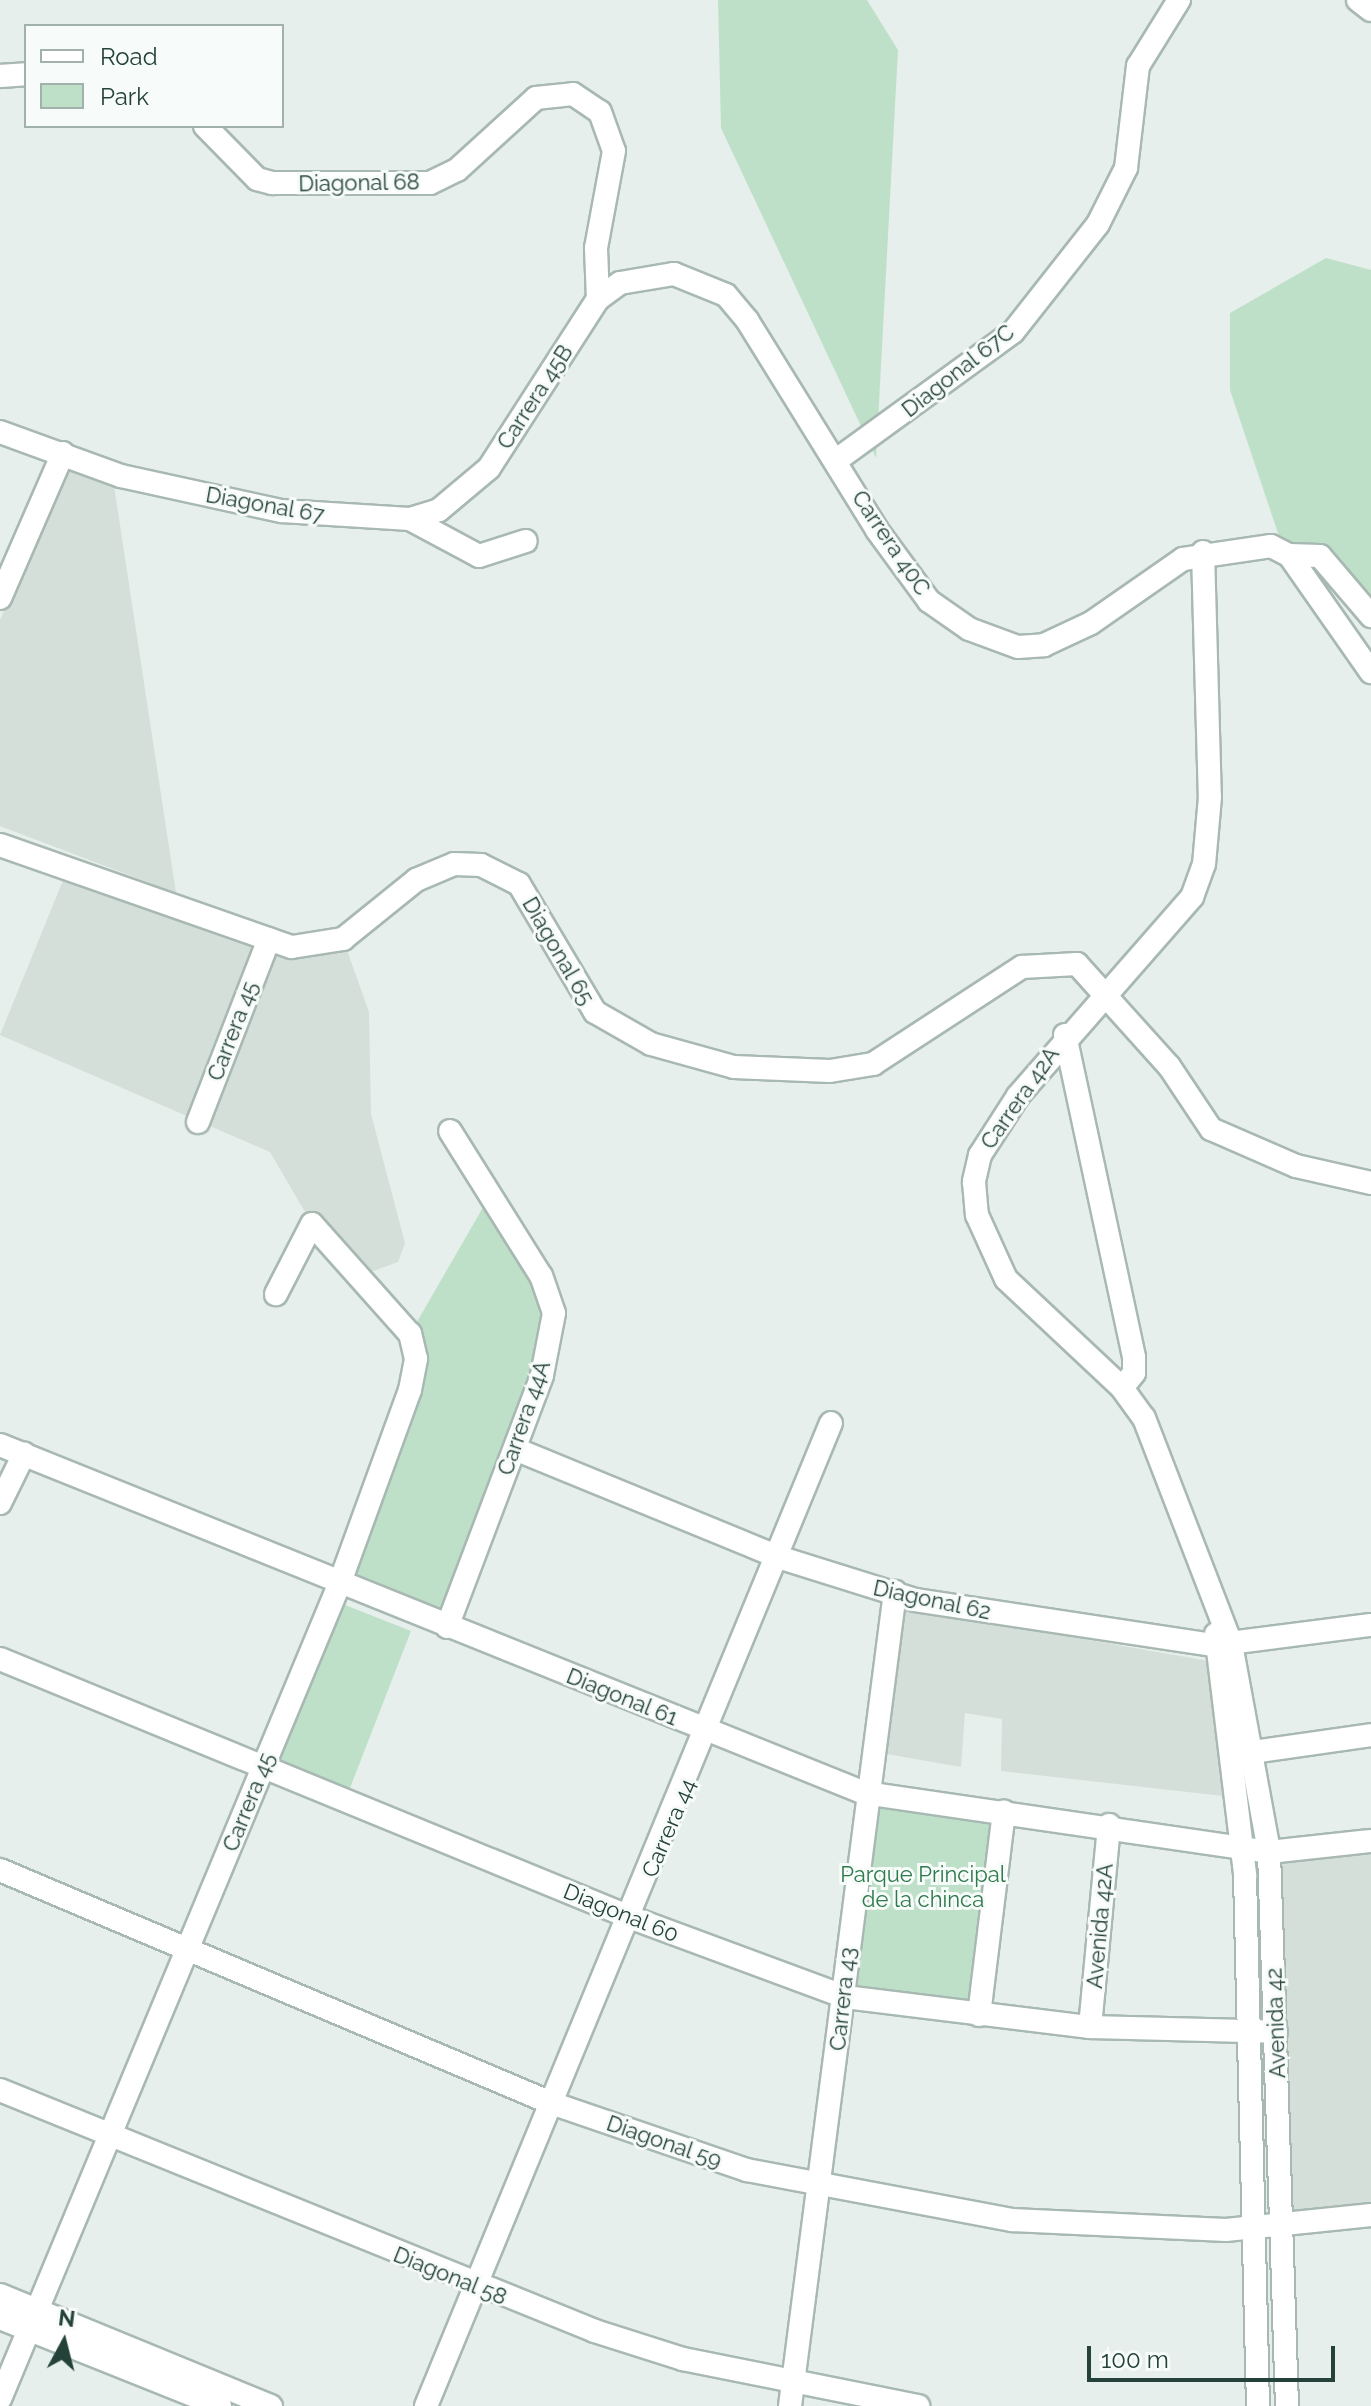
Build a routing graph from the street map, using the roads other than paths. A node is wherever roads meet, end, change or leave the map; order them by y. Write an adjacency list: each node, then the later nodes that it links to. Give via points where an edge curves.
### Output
1 (1179, 0): 10 (street, Diagonal 67C, via 1138,66 1119,191 1013,332)
2 (1358, 0): 3 (street)
3 (1371, 10)
4 (24, 74): 5 (street)
5 (0, 76)
6 (207, 128): 7 (street, Diagonal 68, via 245,168 272,183 430,183 457,170 536,98 553,92 600,112 614,151 596,248)
7 (598, 299): 10 (street, Carrera 40C, via 655,273 702,280 726,295); 11 (street, Carrera 45B, via 489,468 439,510)
8 (0, 432): 9 (street, Diagonal 67)
9 (63, 453): 11 (street, Diagonal 67, via 121,476 282,511); 15 (street)
10 (838, 459): 13 (street, Carrera 40C, via 929,601 969,629 1018,647 1069,635)
11 (410, 519): 12 (street, Diagonal 67, via 479,556)
12 (526, 541)
13 (1203, 552): 14 (street, Carrera 40C, via 1251,545); 20 (street, Carrera 42A, via 1210,797 1204,864 1192,897)
14 (1289, 555): 16 (street, Carrera 40C, via 1320,556); 17 (street)
15 (0, 598)
16 (1371, 616)
17 (1371, 672)
18 (0, 845): 19 (street, Diagonal 65)
19 (269, 939): 20 (street, Diagonal 65, via 292,947 343,939 425,876 481,865 519,884 576,988 615,1027 694,1058 783,1071 873,1064 1022,967 1077,964); 22 (street, Carrera 45)
20 (1104, 994): 21 (street, Carrera 42A); 24 (street, Diagonal 65, via 1169,1066 1211,1129 1296,1166)
21 (1065, 1035): 26 (street, via 1134,1358 1134,1373); 26 (street, Carrera 42A, via 980,1155 977,1215 1006,1279)
22 (198, 1122)
23 (450, 1131): 29 (street, Carrera 44A, via 541,1276 554,1313)
24 (1371, 1183)
25 (276, 1294): 33 (street, Carrera 45, via 312,1224 410,1334 416,1359)
26 (1122, 1388): 37 (street, Carrera 42A, via 1187,1514)
27 (831, 1423): 32 (street, Carrera 44)
28 (0, 1445): 30 (street, Diagonal 61)
29 (515, 1449): 32 (street, Diagonal 62); 36 (street, Carrera 44A)
30 (24, 1454): 31 (street); 33 (street, Diagonal 61)
31 (0, 1503)
32 (778, 1557): 34 (street, Diagonal 62); 39 (street, Carrera 44)
33 (339, 1585): 36 (street, Diagonal 61); 42 (street, Carrera 45)
34 (895, 1592): 37 (street, Diagonal 62, via 1082,1629); 43 (street, Carrera 43)
35 (1371, 1625): 37 (street, Diagonal 62)
36 (447, 1627): 39 (street, Diagonal 61)
37 (1223, 1644): 41 (street, Avenida 42)
38 (0, 1659): 42 (street, Diagonal 60)
39 (709, 1732): 43 (street, Diagonal 61); 50 (street, Carrera 44)
40 (1371, 1735): 41 (street)
41 (1241, 1753): 47 (street, Avenida 42); 48 (street, Avenida 42)
42 (264, 1767): 50 (street, Diagonal 60); 51 (street, Carrera 45)
43 (865, 1793): 44 (street, Diagonal 61); 52 (street, Carrera 43)
44 (1004, 1812): 45 (street, Diagonal 61); 53 (street)
45 (1109, 1825): 47 (street, Diagonal 61); 54 (street, Avenida 42A)
46 (1371, 1841): 48 (street)
47 (1241, 1843): 48 (street, Diagonal 61); 56 (street, Avenida 42)
48 (1269, 1852): 55 (street, Avenida 42)
49 (0, 1870): 51 (street, Diagonal 59)
50 (632, 1918): 52 (street, Diagonal 60); 58 (street, Carrera 44)
51 (189, 1952): 58 (street, Diagonal 59); 59 (street, Carrera 45)
52 (845, 1997): 53 (street, Diagonal 60); 60 (street, Carrera 43)
53 (979, 2015): 54 (street, Diagonal 60)
54 (1090, 2027): 56 (street, Diagonal 60)
55 (1276, 2032): 56 (street, Diagonal 60); 62 (street, Avenida 42)
56 (1248, 2034): 63 (street, Avenida 42)
57 (0, 2090): 59 (street, Diagonal 58)
58 (551, 2103): 60 (street, Diagonal 59); 64 (street, Carrera 44)
59 (109, 2134): 64 (street, Diagonal 58); 67 (street, Carrera 45)
60 (819, 2187): 63 (street, Diagonal 59, via 1012,2220); 68 (street, Carrera 43)
61 (1371, 2215): 62 (street, Diagonal 59)
62 (1281, 2227): 63 (street, Diagonal 59); 75 (street, Avenida 42)
63 (1251, 2229): 74 (street, Avenida 42)
64 (476, 2286): 68 (street, Diagonal 58); 72 (street, Carrera 44)
65 (0, 2295): 67 (street)
66 (0, 2318): 67 (street)
67 (31, 2320): 69 (street, Carrera 45); 70 (street); 71 (street)
68 (791, 2395): 73 (street, Diagonal 58)
69 (0, 2399)
70 (220, 2406)
71 (271, 2406)
72 (426, 2406)
73 (918, 2406)
74 (1258, 2406)
75 (1287, 2406)

